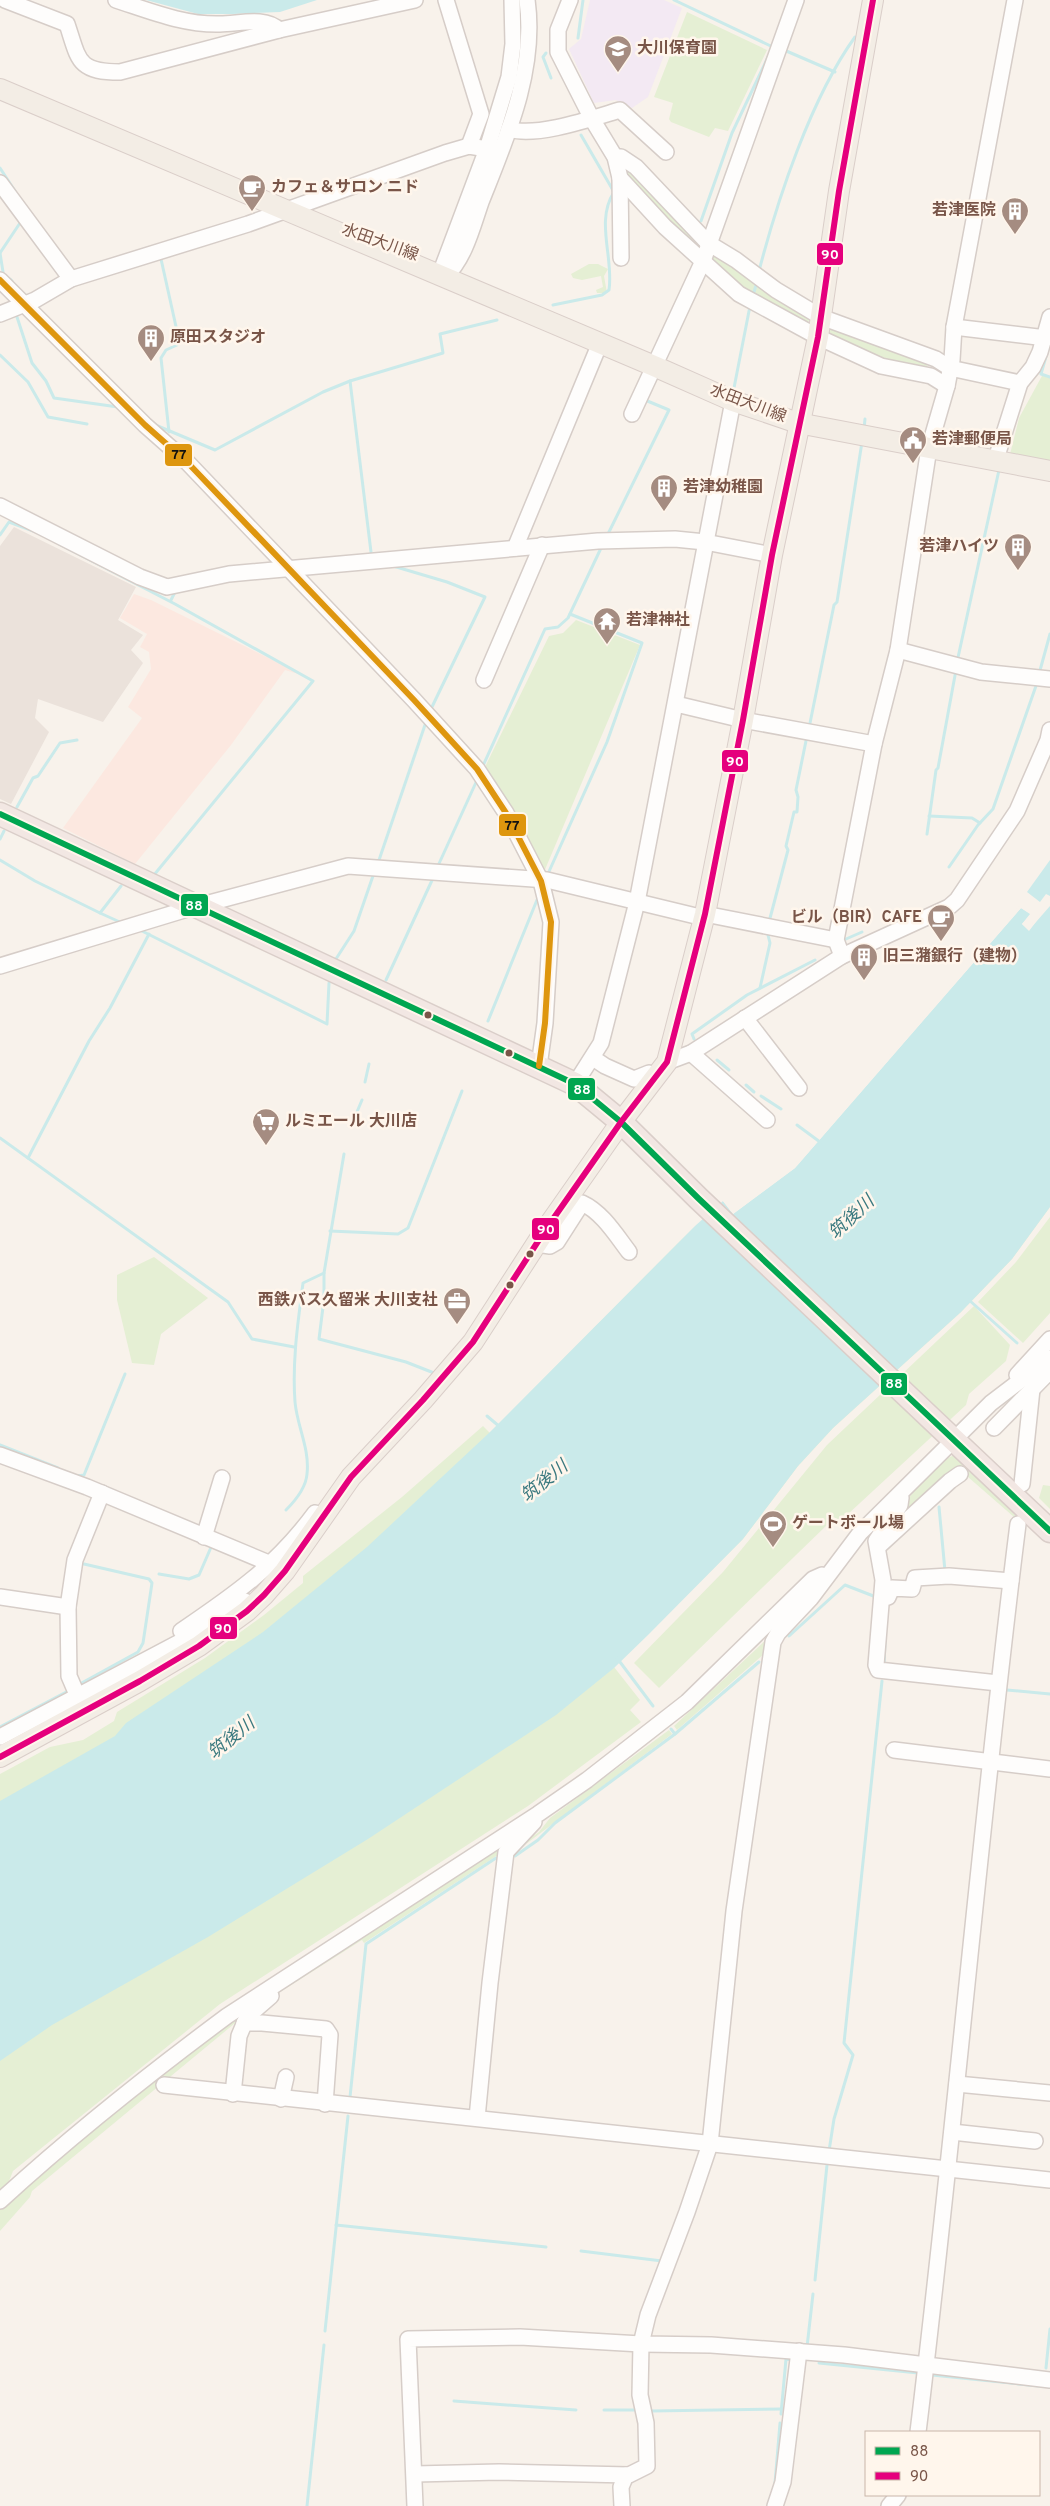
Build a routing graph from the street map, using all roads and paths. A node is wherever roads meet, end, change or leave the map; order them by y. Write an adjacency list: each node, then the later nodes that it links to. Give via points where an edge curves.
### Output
1 (5, 0): 11 (street, via 67,24 78,58 84,65 105,72 120,72)
2 (116, 0): 11 (street, via 179,20 218,24 264,22 272,23)
3 (415, 0): 11 (street)
4 (446, 0): 15 (street, via 480,114)
5 (512, 0): 16 (street, via 513,44 509,77)
6 (527, 0): 14 (street, via 529,36)
7 (570, 0): 13 (street, via 558,30 558,52)
8 (796, 0): 22 (street)
9 (873, 0): 30 (main road, via 839,191)
10 (1015, 0): 32 (street)
11 (279, 30)
12 (0, 89): 21 (main road, 水田大川線)
13 (592, 119): 14 (street, via 520,133); 17 (street, via 620,110); 18 (street)
14 (509, 130): 25 (street, via 461,257)
15 (469, 146): 16 (street); 21 (street)
16 (487, 149): 25 (street)
17 (666, 152)
18 (616, 157): 19 (street); 22 (street, via 636,167)
19 (620, 178): 23 (street); 24 (street, via 665,227)
20 (0, 183): 27 (street)
21 (288, 212): 25 (main road, 水田大川線, via 345,230); 27 (street)
22 (708, 243): 24 (street); 30 (street)
23 (621, 258)
24 (704, 261): 33 (street, via 739,294); 36 (street)
25 (446, 271): 35 (main road, 水田大川線, via 531,305)
26 (0, 280): 28 (street)
27 (71, 280): 28 (street)
28 (24, 305): 29 (street); 51 (street, via 188,463)
29 (0, 314)
30 (821, 317): 33 (main road); 37 (street, via 936,359)
31 (1050, 317): 34 (street)
32 (954, 328): 34 (street); 37 (street)
33 (818, 337): 39 (street, via 881,366 931,376); 42 (main road)
34 (1046, 338): 38 (street, via 1033,367)
35 (600, 344): 36 (main road, 水田大川線); 49 (street)
36 (654, 366): 40 (main road, 水田大川線); 41 (street)
37 (950, 368): 38 (street); 39 (street)
38 (1020, 383): 44 (street)
39 (947, 386): 43 (street)
40 (733, 401): 42 (main road, 水田大川線); 47 (street)
41 (632, 414)
42 (798, 423): 43 (main road, 水田大川線); 50 (main road)
43 (929, 448): 44 (main road, 水田大川線); 52 (street)
44 (996, 462): 45 (main road, 水田大川線)
45 (1050, 471)
46 (0, 506): 51 (street, via 167,588 229,574)
47 (705, 542): 48 (street, via 675,539); 50 (street); 55 (street)
48 (542, 545): 49 (street); 54 (street)
49 (515, 548): 51 (street)
50 (772, 556): 56 (main road)
51 (287, 568): 60 (street, via 477,769 506,814)
52 (898, 650): 53 (street, via 981,672); 58 (street)
53 (1050, 679)
54 (484, 680)
55 (676, 704): 56 (street); 61 (street)
56 (743, 720): 58 (street); 63 (main road)
57 (1050, 730): 65 (street, via 1017,811 957,900 949,907)
58 (874, 744): 64 (street)
59 (0, 814): 62 (highway)
60 (541, 881): 61 (street); 62 (street, via 348,866); 70 (street, via 551,922)
61 (637, 902): 63 (street); 69 (street, via 612,1007)
62 (194, 907): 66 (street); 70 (highway)
63 (704, 916): 64 (street); 71 (main road)
64 (836, 940): 65 (street)
65 (842, 956): 67 (street)
66 (0, 966)
67 (745, 1018): 68 (street); 73 (street)
68 (691, 1053): 71 (street); 74 (street)
69 (593, 1058): 71 (street, via 634,1079); 72 (street)
70 (539, 1066): 72 (highway)
71 (661, 1069): 75 (main road)
72 (575, 1084): 75 (highway)
73 (799, 1088)
74 (768, 1120)
75 (621, 1122): 76 (main road); 84 (highway)
76 (537, 1244): 77 (street, via 550,1246 558,1242 582,1203 590,1206 605,1221); 87 (main road, via 473,1342 424,1400)
77 (629, 1252)
78 (1050, 1339): 82 (street, via 1017,1374)
79 (1050, 1358): 82 (street)
80 (1050, 1371): 81 (street)
81 (1040, 1385): 83 (street); 89 (street)
82 (1012, 1386): 84 (street)
83 (994, 1428)
84 (951, 1437): 90 (street); 93 (highway)
85 (0, 1455): 91 (street)
86 (960, 1474): 95 (street)
87 (351, 1477): 96 (street, via 335,1486); 99 (main road, via 285,1571)
88 (222, 1478): 94 (street)
89 (1022, 1484)
90 (901, 1492): 95 (street, via 900,1505 876,1540); 97 (street, via 860,1533)
91 (102, 1493): 94 (street); 102 (street, via 75,1560)
92 (1018, 1524): 98 (street)
93 (1050, 1531)
94 (204, 1537): 96 (street)
95 (877, 1548): 101 (street, via 883,1580)
96 (271, 1564): 103 (street, via 230,1598 164,1641)
97 (832, 1569): 111 (street, via 814,1580 687,1702); 124 (street, via 773,1642 734,1911)
98 (1011, 1581): 101 (street, via 949,1576 915,1578 912,1589 892,1588 888,1597); 104 (street)
99 (264, 1595): 103 (street, via 249,1599 197,1633); 108 (main road, via 199,1646)
100 (0, 1597): 102 (street)
101 (882, 1598): 104 (street, via 878,1670)
102 (68, 1607): 105 (street, via 68,1676)
103 (150, 1655): 105 (street)
104 (998, 1683): 109 (street)
105 (74, 1691): 106 (street)
106 (0, 1736)
107 (894, 1750): 109 (street)
108 (0, 1757)
109 (990, 1761): 110 (street); 115 (street)
110 (1050, 1769)
111 (538, 1814): 112 (street); 121 (street, via 533,1825 506,1852)
112 (283, 1979): 113 (street, via 274,1993); 127 (street, via 181,2050)
113 (244, 2023): 118 (street, via 239,2036); 120 (street, via 326,2029 330,2036)
114 (286, 2077): 119 (street)
115 (957, 2084): 117 (street); 122 (street)
116 (164, 2085): 118 (street)
117 (1050, 2093)
118 (233, 2094): 119 (street)
119 (281, 2099): 120 (street)
120 (325, 2104): 121 (street)
121 (477, 2118): 124 (street)
122 (952, 2132): 123 (street); 125 (street)
123 (1035, 2141)
124 (710, 2144): 125 (street); 128 (street, via 648,2314)
125 (948, 2169): 126 (street); 130 (street)
126 (1050, 2180)
127 (0, 2201)
128 (641, 2344): 129 (street); 133 (street, via 520,2336 408,2339); 134 (street, via 640,2395 646,2423 647,2466)
129 (799, 2351): 130 (street); 138 (street, via 783,2482)
130 (926, 2366): 131 (street); 132 (street)
131 (1050, 2380)
132 (918, 2431)
133 (415, 2474): 134 (street); 136 (street)
134 (626, 2474): 137 (street, via 621,2487)
135 (897, 2496): 139 (street)
136 (415, 2506)
137 (622, 2506)
138 (775, 2506)
139 (889, 2506)

